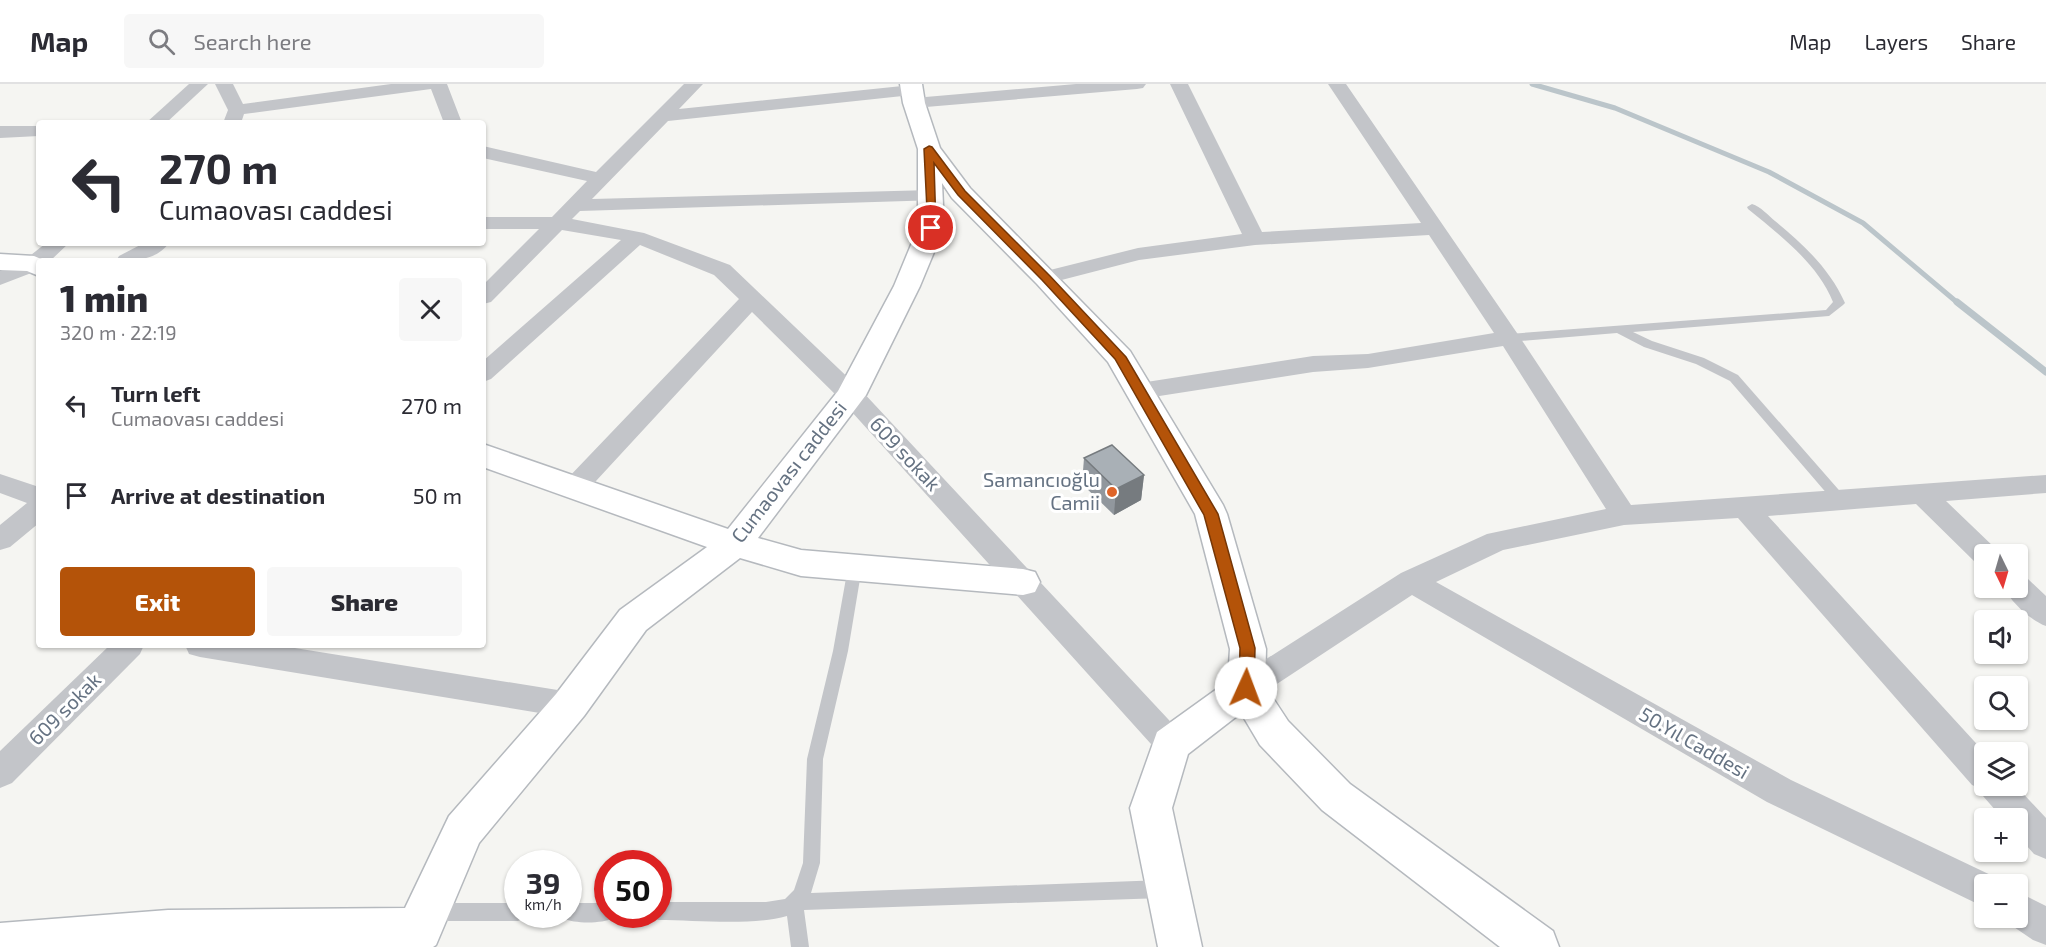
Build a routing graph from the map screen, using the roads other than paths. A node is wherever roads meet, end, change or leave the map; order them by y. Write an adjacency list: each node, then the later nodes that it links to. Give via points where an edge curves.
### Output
1 (199, 84): 12 (street)
2 (224, 84): 10 (street)
3 (430, 84): 10 (street)
4 (438, 84): 13 (street)
5 (694, 84): 11 (street)
6 (1137, 84): 9 (street)
7 (1179, 84): 25 (street)
8 (1337, 84): 23 (street)
9 (912, 92): 11 (street); 16 (main road)
10 (234, 116)
11 (663, 116): 18 (street)
12 (155, 120)
13 (452, 120)
14 (36, 131): 15 (street)
15 (0, 132)
16 (929, 149): 19 (main road, Cumaovası caddesi); 32 (main road, via 961,193)
17 (486, 153): 18 (street)
18 (602, 179): 21 (street)
19 (932, 196): 21 (street); 40 (main road, Cumaovası caddesi, via 931,228 907,286)
20 (1752, 207): 36 (lane, via 1794,242 1830,284 1839,303 1829,313)
21 (566, 214): 22 (street); 24 (street, 609 sokak); 34 (street)
22 (486, 223)
23 (1433, 229): 25 (street); 37 (street)
24 (637, 237): 35 (street, 609 sokak, via 722,270); 38 (street)
25 (1255, 238): 32 (street, via 1138,254)
26 (56, 246): 28 (street)
27 (154, 246): 29 (street)
28 (44, 258)
29 (132, 258)
30 (0, 262): 31 (main road)
31 (36, 266): 33 (street)
32 (1046, 278): 39 (main road, via 1120,357)
33 (0, 279)
34 (486, 294)
35 (752, 299): 40 (street, 609 sokak); 44 (street)
36 (1620, 330): 37 (lane); 47 (lane, via 1734,378)
37 (1509, 338): 39 (street); 50 (street)
38 (486, 371)
39 (1140, 391): 61 (main road, via 1211,514 1248,648)
40 (851, 395): 52 (main road, Cumaovası caddesi); 56 (street, 609 sokak)
41 (486, 456): 44 (main road)
42 (0, 483): 46 (street)
43 (2046, 484): 45 (street)
44 (575, 486): 52 (main road)
45 (1922, 494): 47 (street); 53 (street)
46 (36, 496)
47 (1840, 501): 48 (street)
48 (1745, 508): 50 (street); 64 (street)
49 (36, 510): 51 (street)
50 (1624, 515): 55 (street, via 1497,541)
51 (0, 540)
52 (735, 544): 54 (main road, via 801,563); 62 (main road, Cumaovası caddesi, via 633,620)
53 (1974, 544)
54 (855, 567): 56 (main road); 70 (lane, via 849,617 814,767 810,875)
55 (1411, 581): 61 (street); 68 (street, 50.Yıl Caddesi, via 1779,791)
56 (1023, 582): 63 (street, 609 sokak)
57 (2028, 597): 58 (street)
58 (2046, 614)
59 (126, 648): 65 (street, 609 sokak)
60 (218, 648): 62 (street)
61 (1246, 688): 63 (main road); 80 (main road, via 1274,733 1336,797)
62 (570, 705): 75 (main road, Cumaovası caddesi, via 464,830)
63 (1171, 744): 69 (main road, via 1151,808)
64 (1974, 764)
65 (0, 773)
66 (2004, 796): 67 (street)
67 (2046, 843)
68 (1974, 885)
69 (1168, 889): 70 (lane); 79 (main road)
70 (794, 902): 71 (lane, via 789,907 766,910); 78 (lane)
71 (672, 911)
72 (504, 914): 75 (lane)
73 (2028, 915): 74 (street)
74 (2046, 927)
75 (419, 929): 76 (main road, via 168,932)
76 (71, 942): 77 (main road)
77 (0, 945)
78 (800, 947)
79 (1180, 947)
80 (1537, 947)

